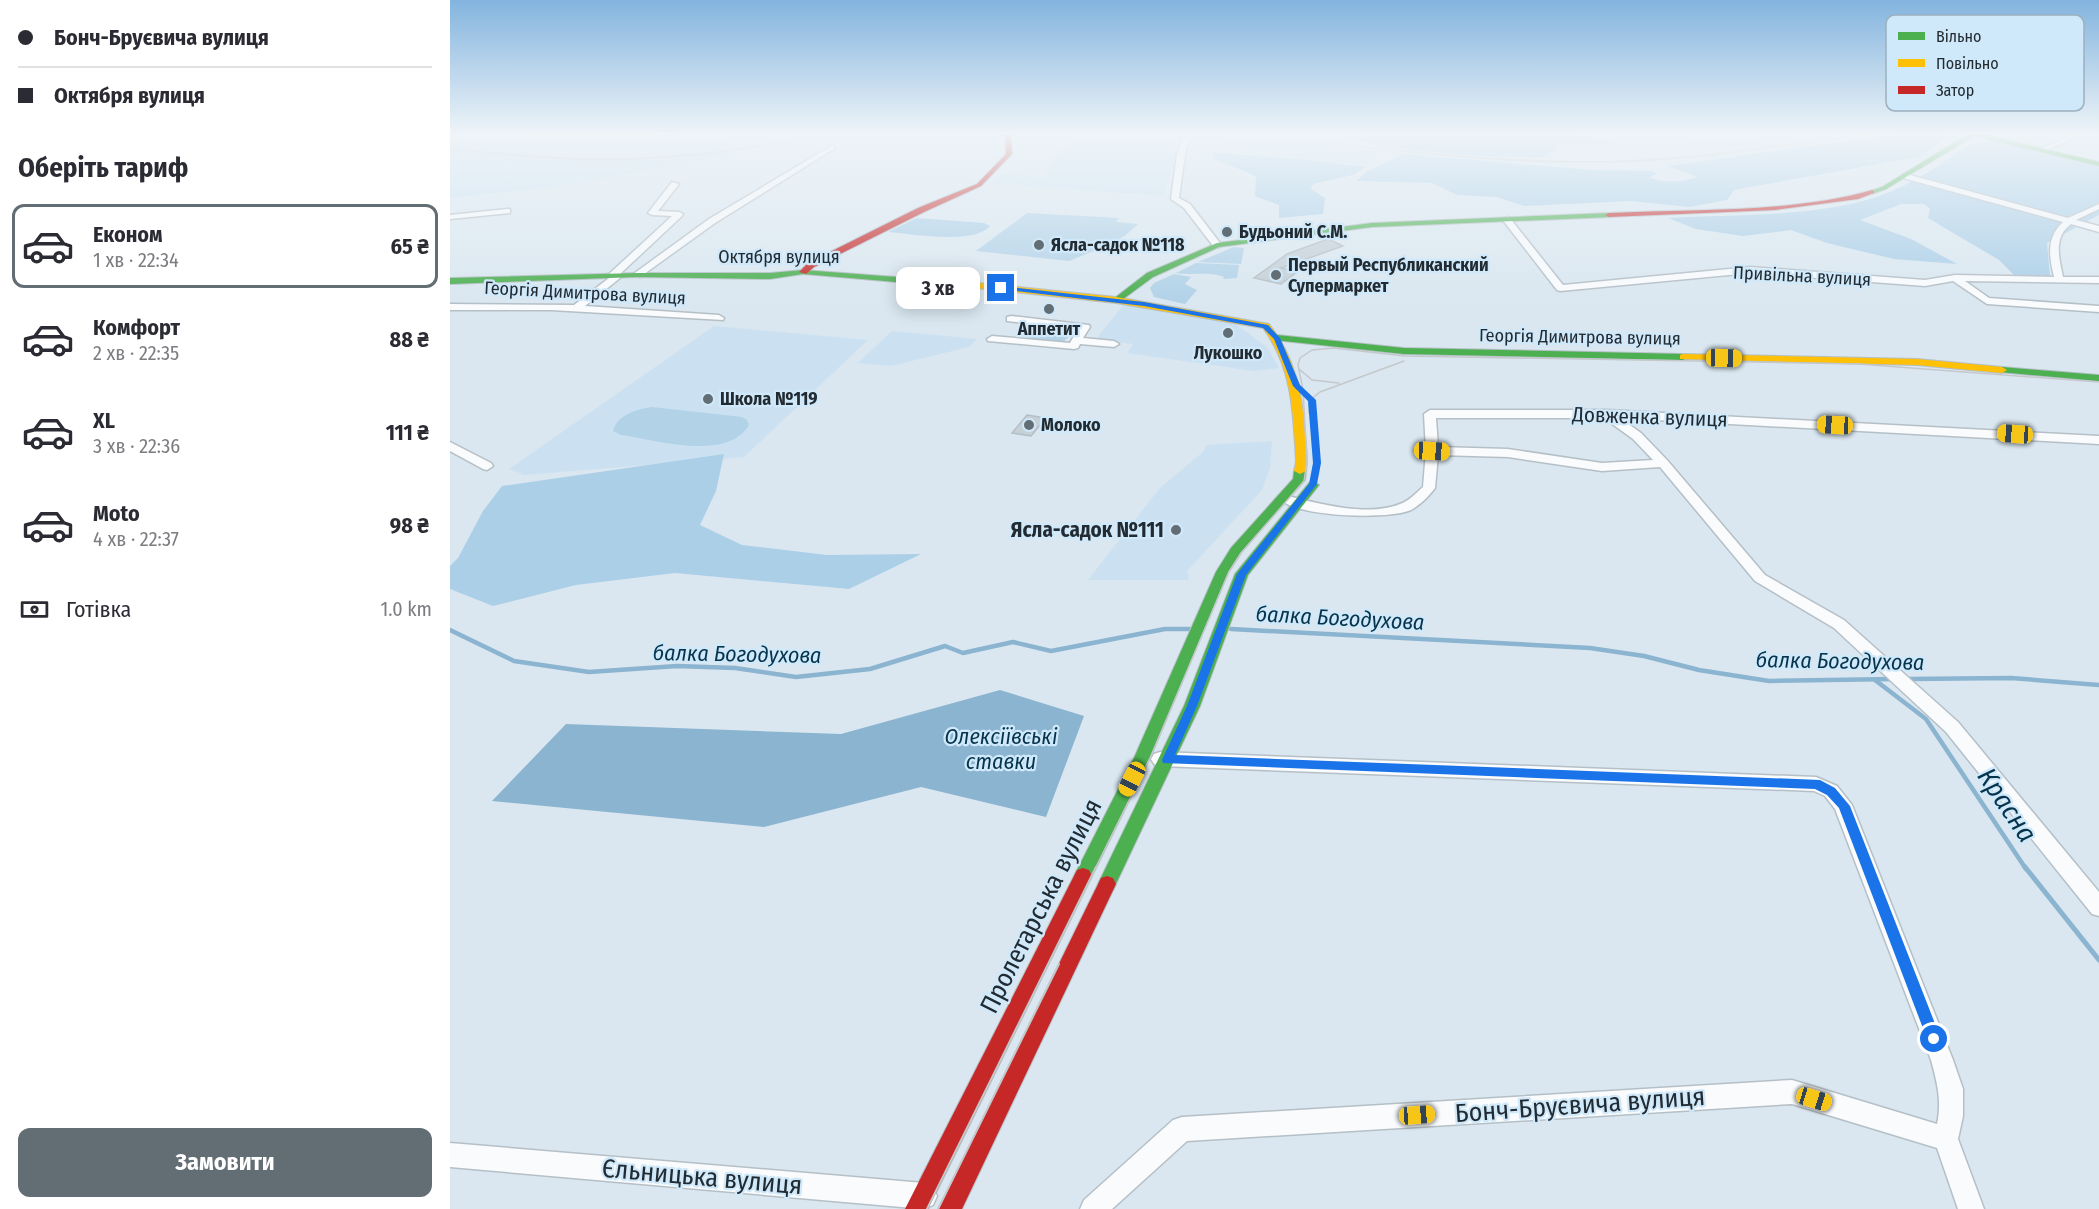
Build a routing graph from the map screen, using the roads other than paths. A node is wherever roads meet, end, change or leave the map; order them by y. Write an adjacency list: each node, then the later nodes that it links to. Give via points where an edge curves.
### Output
1 (670, 190): 16 (street, via 652,213 679,214)
2 (762, 190): 15 (street)
3 (967, 190): 14 (main road, via 876,232)
4 (1176, 190): 13 (street, via 1175,199 1187,206)
5 (1877, 190): 10 (main road, via 1857,197 1775,208)
6 (1958, 190): 11 (street)
7 (2099, 206): 11 (street)
8 (507, 211): 9 (street)
9 (450, 217)
10 (1506, 219): 13 (main road, via 1334,228); 17 (street, Привільна вулиця, via 1560,288 1750,270 1925,283)
11 (2066, 220): 12 (street); 18 (street, via 2054,243 2053,258)
12 (2099, 229)
13 (1217, 245): 21 (main road, via 1150,275)
14 (803, 272): 15 (main road, Октября вулиця, via 770,276); 21 (main road, Октября вулиця)
15 (637, 275): 16 (main road, Октября вулиця)
16 (615, 276): 20 (main road, Октября вулиця); 23 (street)
17 (1955, 278): 18 (street, Привільна вулиця); 24 (street, via 1987,301)
18 (2059, 279): 19 (street, Привільна вулиця)
19 (2099, 280)
20 (450, 281)
21 (1116, 300): 27 (main road, Октября вулиця, via 1250,322 1266,327)
22 (450, 307): 23 (street, Георгія Димитрова вулиця)
23 (578, 307): 25 (street, Георгія Димитрова вулиця)
24 (2099, 309)
25 (719, 318)
26 (1011, 319): 29 (street, via 1085,327)
27 (1277, 338): 31 (main road, Георгія Димитрова вулиця, via 1404,351 1917,362); 32 (main road)
28 (992, 339): 29 (street, via 1074,346)
29 (1076, 340): 30 (street)
30 (1114, 344)
31 (2099, 378)
32 (1296, 386): 33 (main road); 41 (main road, Пролетарська вулиця, via 1302,462 1299,480)
33 (1311, 399)
34 (1606, 414): 35 (street, Довженка вулиця); 37 (street, Довженка вулиця, via 1430,414); 38 (street, via 1637,436)
35 (2099, 440)
36 (450, 446): 39 (street)
37 (1432, 451): 38 (street, via 1508,453 1602,467); 42 (street, Довженка вулиця, via 1429,488 1405,507 1356,512)
38 (1663, 463): 45 (street, via 1760,578 1839,624 1953,727)
39 (487, 466)
40 (1315, 474): 42 (main road)
41 (1282, 499): 42 (street, Довженка вулиця); 43 (main road, Пролетарська вулиця, via 1235,551 1222,572)
42 (1299, 504): 44 (main road, via 1242,574)
43 (1142, 758): 44 (street); 49 (main road, Пролетарська вулиця)
44 (1167, 760): 47 (street, via 1816,784 1831,791 1844,806 1952,1089); 50 (main road)
45 (2090, 885): 46 (street)
46 (2099, 907)
47 (1946, 1139): 51 (street, Бонч-Бруєвича вулиця, via 1792,1092 1182,1129); 52 (street)
48 (450, 1155): 49 (street, Єльницька вулиця)
49 (919, 1202): 50 (street, Єльницька вулиця)
50 (952, 1205)
51 (1093, 1209)
52 (1971, 1209)

